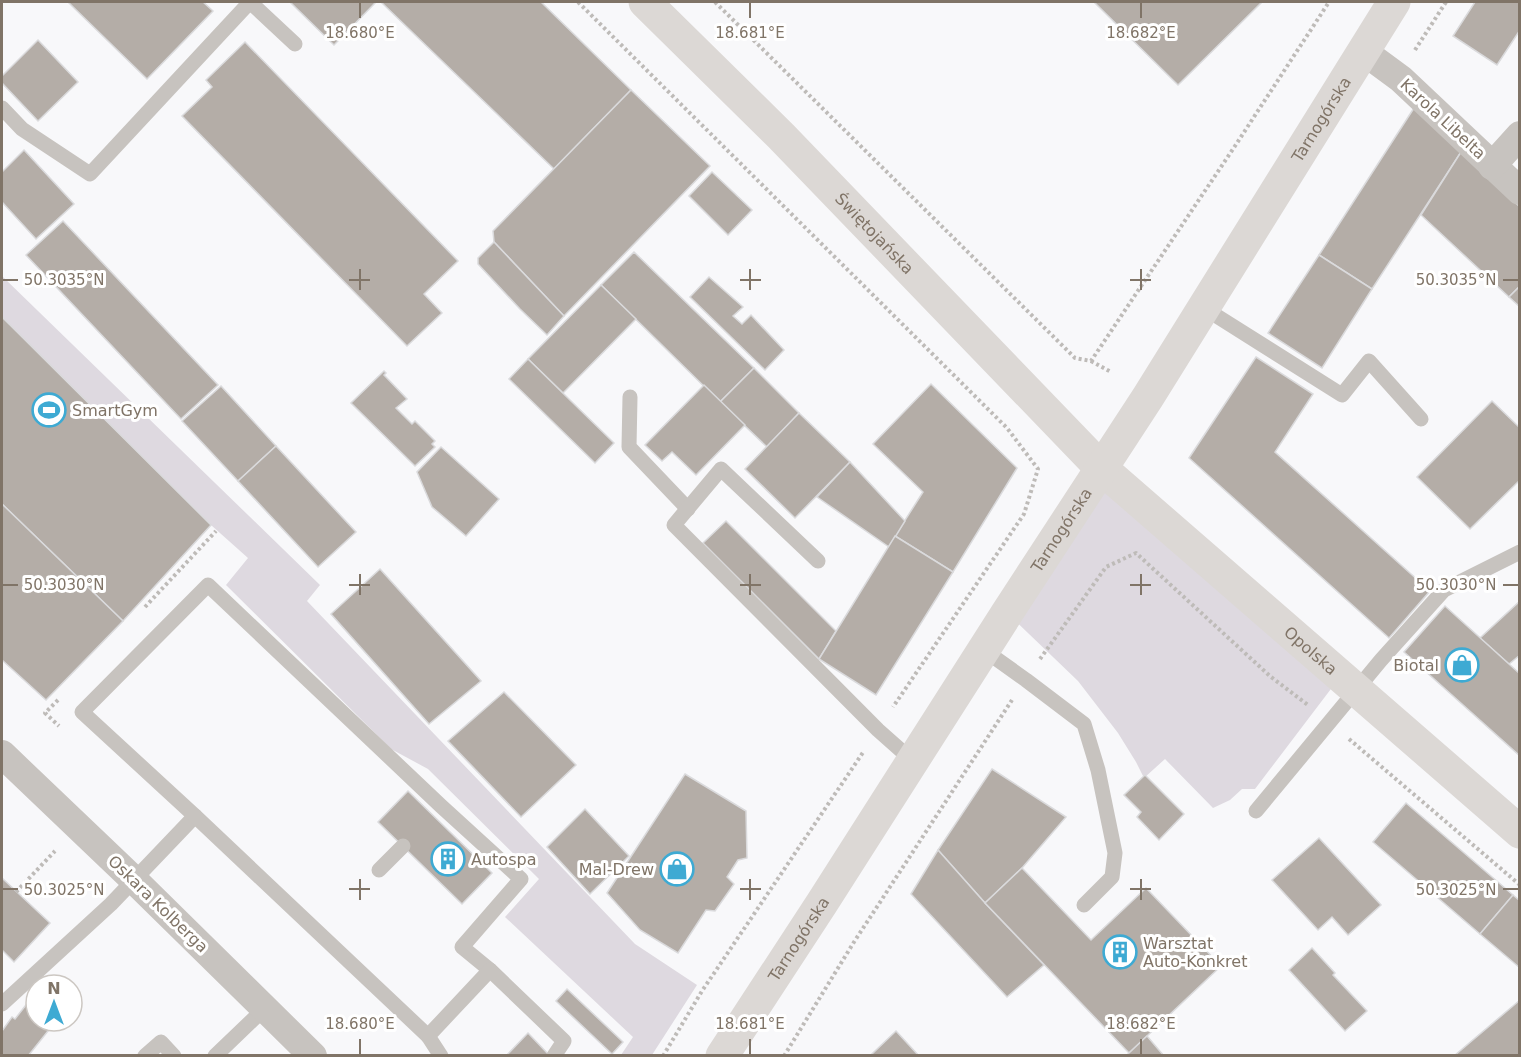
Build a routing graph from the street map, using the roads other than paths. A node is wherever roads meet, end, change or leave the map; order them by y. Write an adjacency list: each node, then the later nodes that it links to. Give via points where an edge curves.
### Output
1 (645, 2): 12 (main road, Świętojańska, via 781,136)
2 (1394, 2): 4 (main road, Tarnogórska)
3 (295, 44): 5 (lane, via 250,2 90,174 22,129)
4 (1363, 51): 7 (street, Karola Libelta, via 1401,79); 9 (main road, Tarnogórska)
5 (2, 108)
6 (1520, 135): 7 (street)
7 (1492, 166): 8 (street, Karola Libelta)
8 (1520, 191)
9 (1204, 308): 11 (lane, via 1342,395 1369,361); 12 (main road, Tarnogórska)
10 (630, 397): 13 (lane, via 629,447)
11 (1421, 419)
12 (1101, 468): 16 (main road, Tarnogórska); 17 (main road, Opolska)
13 (688, 509): 15 (lane, via 721,469); 19 (lane, via 674,525)
14 (1520, 552): 17 (lane, via 1444,590)
15 (818, 561)
16 (984, 650): 19 (main road, Tarnogórska); 26 (lane, via 1084,724 1115,853 1113,877)
17 (1356, 689): 20 (lane); 22 (main road, Opolska)
18 (2, 754): 25 (street, Oskara Kolberga)
19 (913, 761): 37 (main road, Tarnogórska)
20 (1256, 811)
21 (195, 816): 25 (lane); 27 (lane, via 82,712 208,585 437,811 521,879 462,947); 30 (lane)
22 (1513, 821)
23 (403, 846): 24 (lane)
24 (379, 870)
25 (134, 880): 28 (lane); 29 (street, Oskara Kolberga)
26 (1084, 905)
27 (490, 970): 30 (lane); 36 (lane, via 564,1041)
28 (2, 1005)
29 (265, 1008): 33 (lane); 34 (street, Oskara Kolberga)
30 (428, 1036): 35 (lane)
31 (145, 1056): 32 (lane, via 161,1042)
32 (174, 1056)
33 (215, 1056)
34 (313, 1056)
35 (441, 1056)
36 (554, 1056)
37 (722, 1056)

